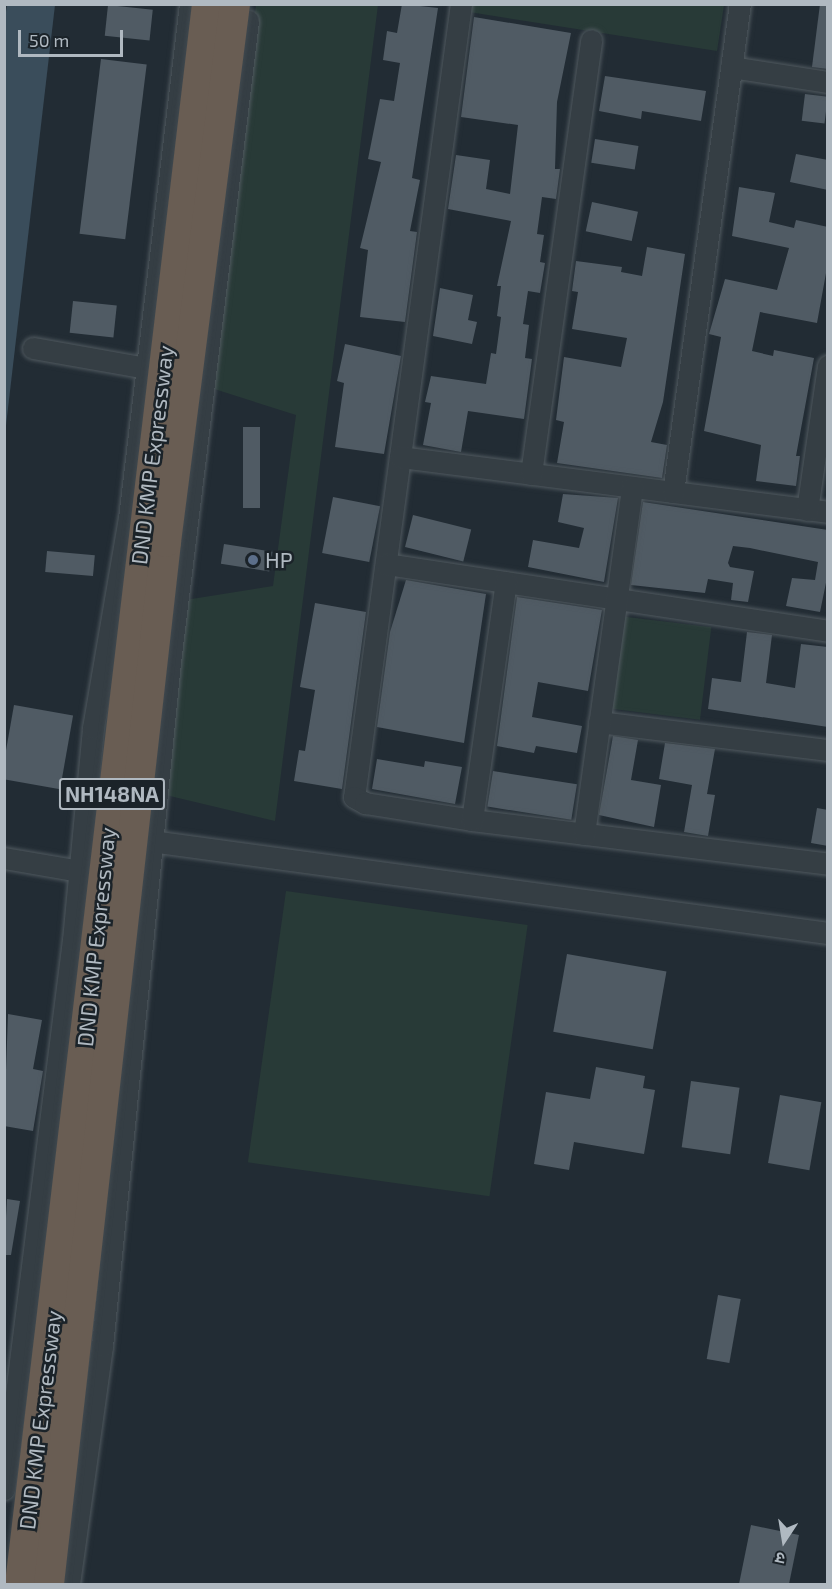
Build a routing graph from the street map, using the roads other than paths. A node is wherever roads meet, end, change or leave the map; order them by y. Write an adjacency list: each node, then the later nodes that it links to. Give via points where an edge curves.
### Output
1 (190, 4): 12 (street)
2 (207, 4): 34 (highway, DND KMP Expressway / NH148NA, bridge)
3 (235, 4): 35 (highway, DND KMP Expressway / NH148NA, bridge, via 166,542)
4 (250, 4): 26 (street)
5 (461, 4): 13 (street)
6 (740, 4): 8 (street)
7 (591, 40): 14 (street)
8 (731, 67): 9 (street); 16 (street)
9 (828, 82)
10 (33, 348): 12 (street)
11 (828, 366): 17 (street)
12 (147, 368): 25 (street, via 129,518 93,728)
13 (400, 457): 14 (street); 18 (street)
14 (531, 474): 15 (street)
15 (632, 487): 16 (street); 20 (street)
16 (673, 492): 17 (street)
17 (818, 511)
18 (386, 564): 19 (street); 24 (street, via 354,797 365,803)
19 (506, 582): 20 (street); 24 (street)
20 (616, 599): 21 (street); 22 (street)
21 (828, 631)
22 (599, 722): 23 (street); 27 (street)
23 (828, 750)
24 (472, 820): 27 (street)
25 (84, 825): 26 (street); 30 (street)
26 (152, 834): 31 (street); 32 (street); 36 (street, via 131,1081 102,1347)
27 (584, 834): 29 (street)
28 (4, 858): 30 (street)
29 (828, 864)
30 (79, 871): 33 (street)
31 (828, 923)
32 (828, 933)
33 (4, 1489)
34 (20, 1584)
35 (49, 1584)
36 (69, 1584)

